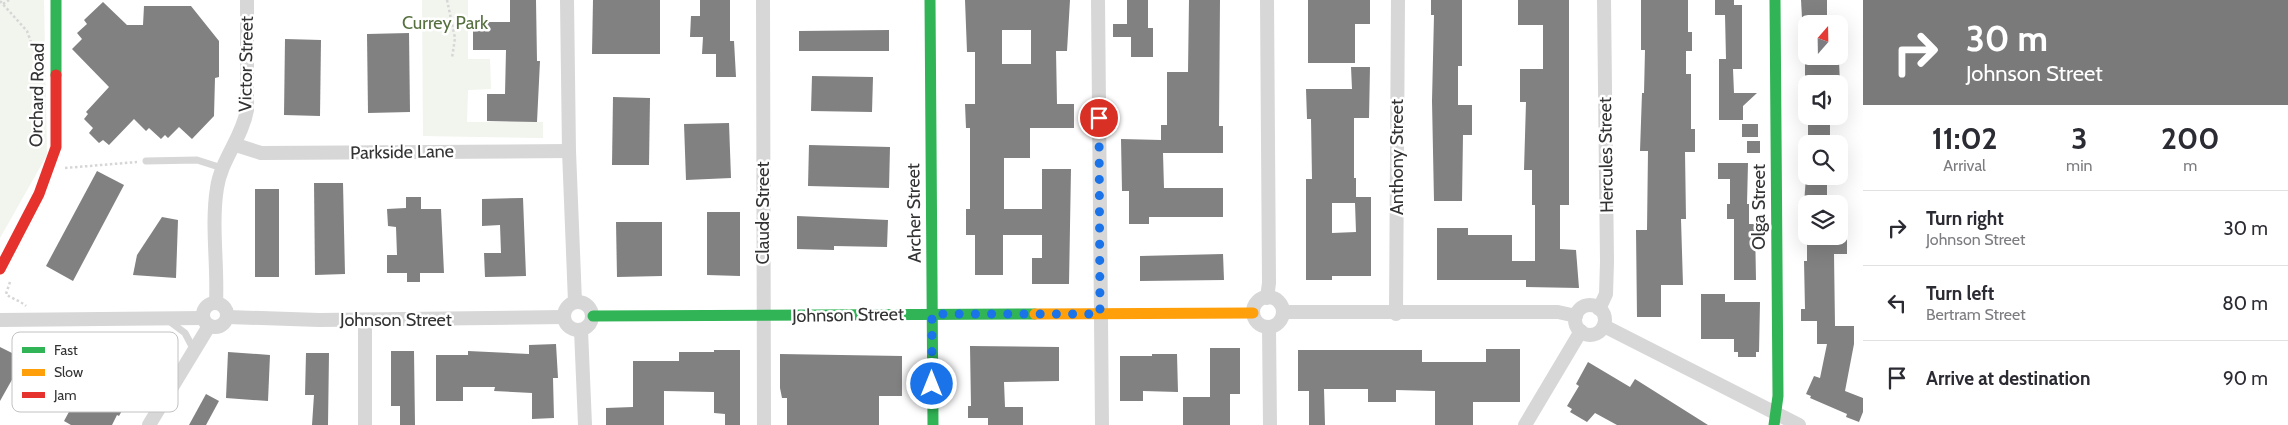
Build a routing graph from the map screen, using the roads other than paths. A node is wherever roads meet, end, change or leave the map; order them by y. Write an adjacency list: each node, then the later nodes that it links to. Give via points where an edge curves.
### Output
1 (56, 0): 15 (street, Orchard Road, via 56,147 38,198)
2 (247, 0): 11 (street, Victor Street, via 247,110)
3 (567, 0): 12 (street)
4 (763, 0): 26 (street, Claude Street)
5 (930, 0): 22 (street, Archer Street)
6 (1098, 0): 23 (street)
7 (1267, 0): 16 (street)
8 (1398, 0): 24 (street, Anthony Street)
9 (1604, 0): 19 (street, Hercules Street, via 1606,294)
10 (1775, 0): 41 (street, Olga Street, via 1778,396)
11 (236, 145): 12 (street, Parkside Lane, via 261,153); 14 (street, Victor Street)
12 (569, 150): 17 (street)
13 (146, 161): 14 (lane, via 197,160)
14 (222, 168): 18 (street, Victor Street, via 217,188)
15 (0, 269)
16 (1267, 298): 20 (street, via 1280,303); 21 (street, via 1256,305)
17 (574, 302): 25 (street, via 588,305); 29 (street, via 566,308)
18 (216, 303): 28 (street, via 225,308); 33 (street, via 204,308)
19 (1599, 309): 27 (street, via 1583,307); 34 (street)
20 (1283, 312): 24 (street); 35 (street, via 1280,321)
21 (1254, 313): 23 (street, Johnson Street); 35 (street, via 1257,322)
22 (932, 314): 23 (street, Johnson Street); 26 (street, Johnson Street); 46 (street, Archer Street)
23 (1100, 314): 47 (street)
24 (1396, 314): 27 (street, via 1558,312)
25 (593, 316): 26 (street, Johnson Street); 36 (street, via 589,326)
26 (763, 316): 45 (street, Claude Street)
27 (1576, 316): 37 (street)
28 (228, 317): 32 (street, Johnson Street); 33 (street, via 218,327)
29 (564, 317): 32 (street, Johnson Street); 36 (street, via 572,329)
30 (165, 319): 31 (street); 33 (street); 38 (lane, via 185,333)
31 (0, 320)
32 (365, 320): 43 (street)
33 (206, 322): 38 (street)
34 (1604, 326): 37 (street, via 1594,335); 41 (street)
35 (1269, 327): 48 (street)
36 (581, 330): 44 (street)
37 (1581, 332): 49 (street)
38 (194, 350): 39 (street)
39 (178, 377)
40 (157, 412): 42 (street)
41 (1775, 419): 50 (street)
42 (149, 425)
43 (365, 425)
44 (585, 425)
45 (764, 425)
46 (933, 425)
47 (1102, 425)
48 (1270, 425)
49 (1525, 425)
50 (1799, 425)

